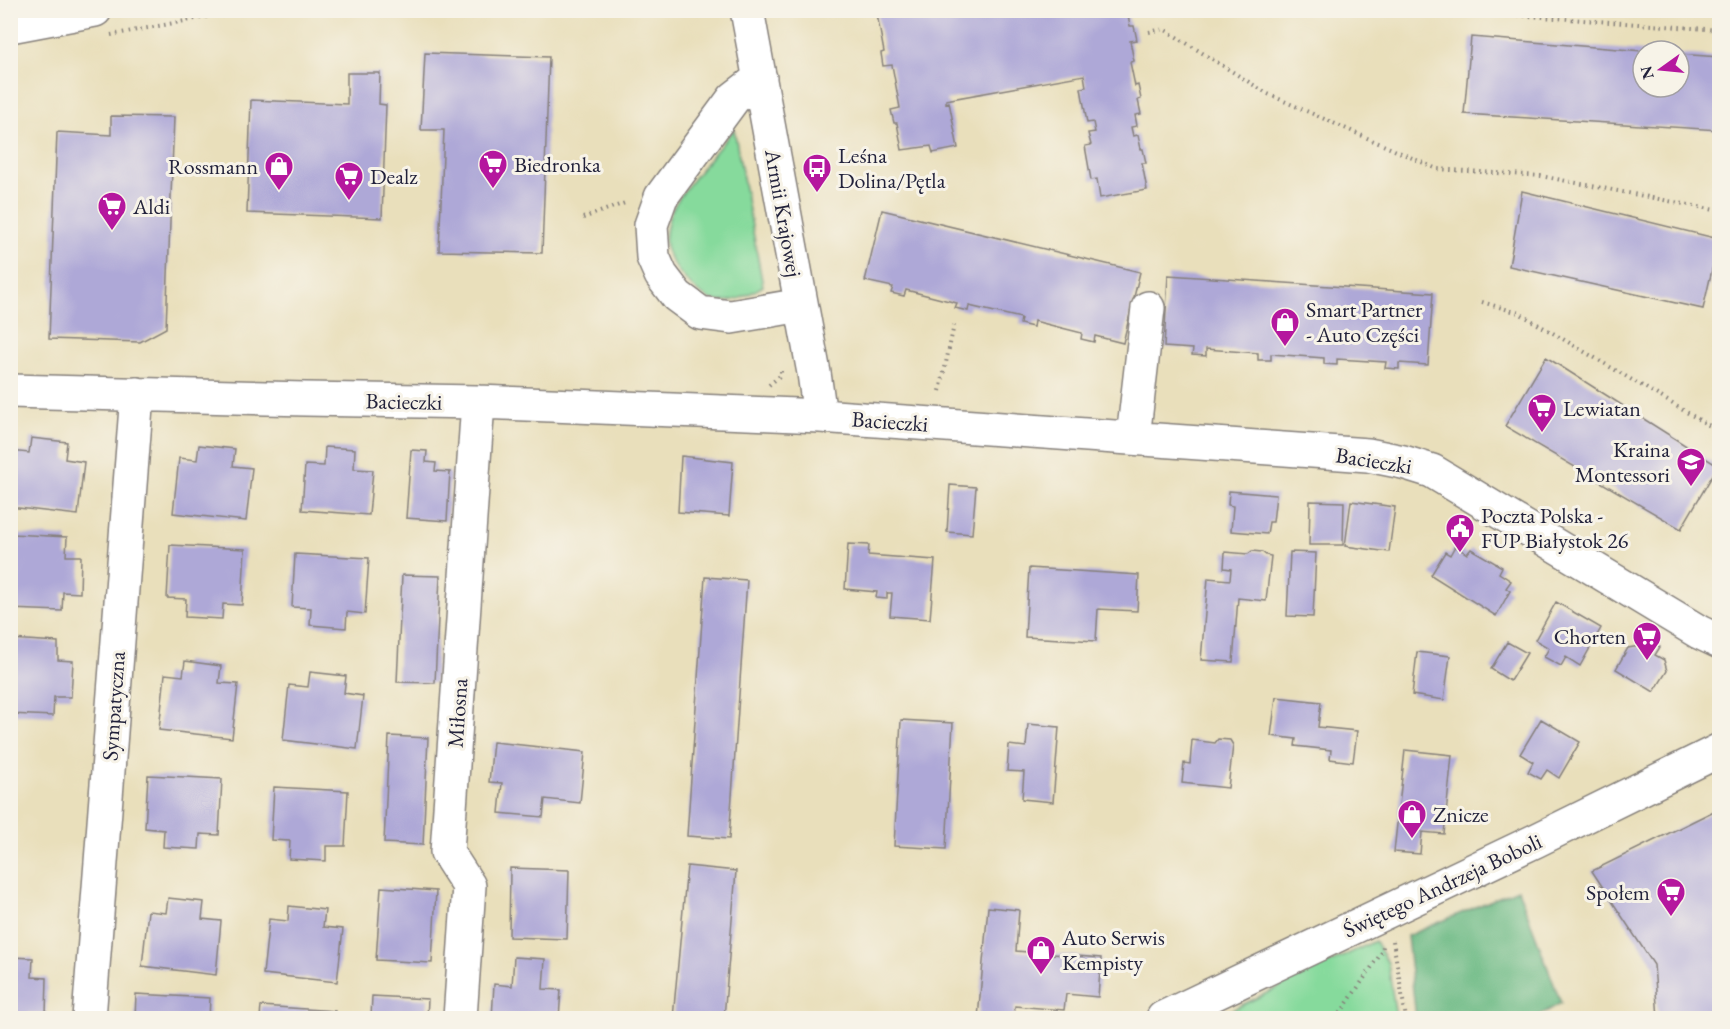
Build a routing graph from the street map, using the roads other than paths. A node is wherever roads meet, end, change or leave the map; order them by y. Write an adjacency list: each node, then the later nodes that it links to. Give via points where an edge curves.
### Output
1 (747, 10): 4 (street, Armii Krajowej)
2 (99, 24): 3 (street)
3 (10, 26)
4 (760, 78): 5 (street, Armii Krajowej); 5 (street, via 734,98 661,197 651,225 653,257 677,296 700,313 731,317)
5 (801, 306): 10 (street, Armii Krajowej)
6 (1149, 308): 11 (street)
7 (10, 391): 8 (street, Bacieczki)
8 (137, 394): 9 (street, Bacieczki); 14 (street, Sympatyczna)
9 (477, 402): 10 (street, Bacieczki); 15 (street, Miłosna, via 447,852 469,886)
10 (820, 416): 11 (street, Bacieczki)
11 (1133, 438): 12 (street, Bacieczki, via 1368,455 1432,471)
12 (1719, 642)
13 (1719, 750): 16 (street, Świętego Andrzeja Boboli)
14 (89, 1018)
15 (460, 1018)
16 (1163, 1018)

